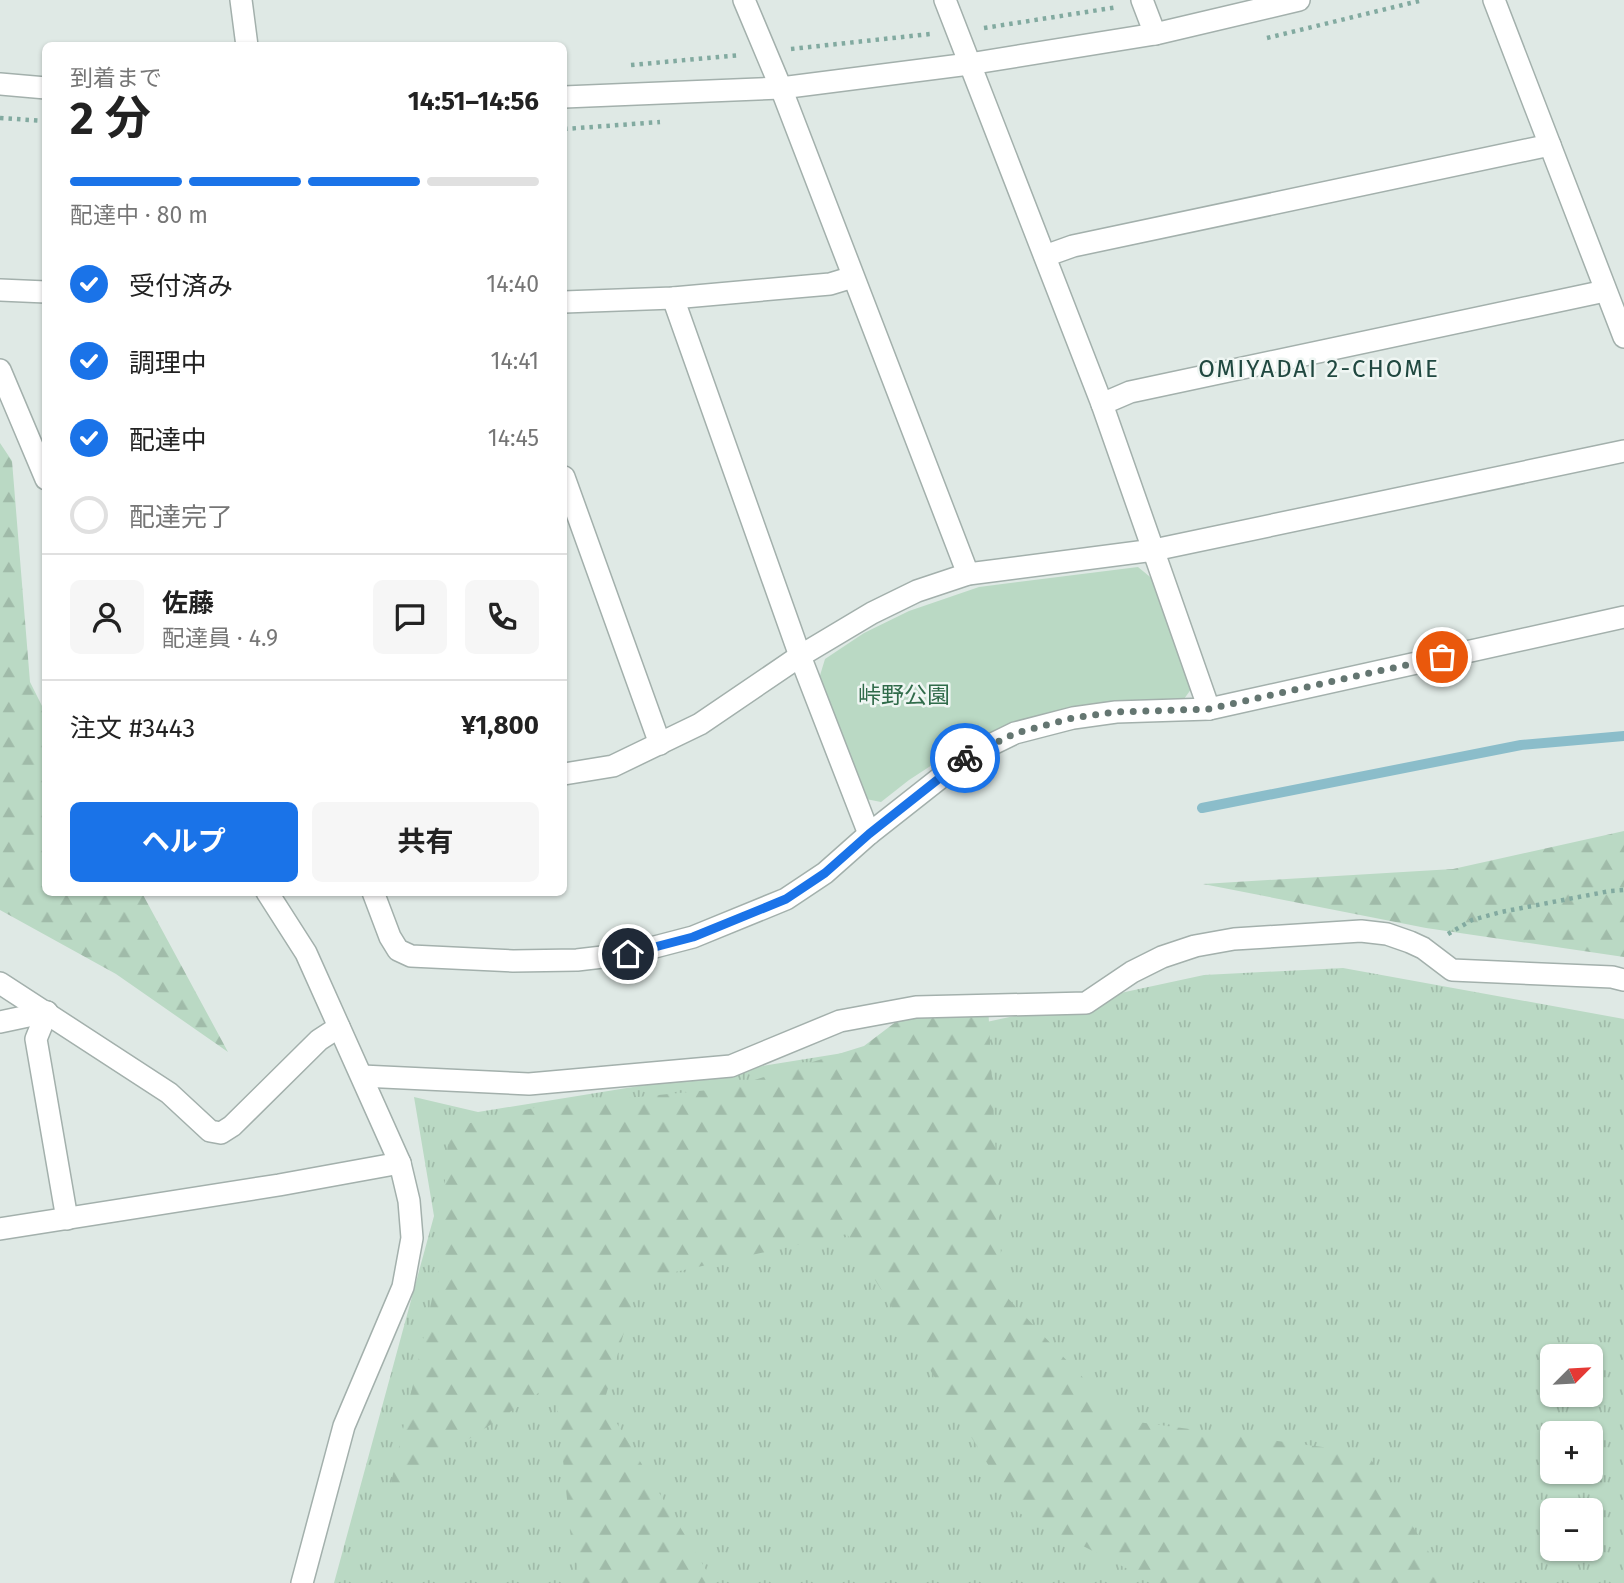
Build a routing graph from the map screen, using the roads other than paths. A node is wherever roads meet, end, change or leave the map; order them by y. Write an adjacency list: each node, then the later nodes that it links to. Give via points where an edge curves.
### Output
1 (241, 0): 8 (street)
2 (744, 0): 12 (street)
3 (945, 0): 9 (street)
4 (1299, 0): 7 (street)
5 (1494, 0): 14 (street)
6 (1134, 3): 7 (street)
7 (1155, 34): 9 (street)
8 (246, 42)
9 (969, 64): 12 (street); 15 (street)
10 (0, 84): 11 (street)
11 (42, 88)
12 (781, 88): 13 (street); 16 (street)
13 (567, 97)
14 (1550, 145): 15 (street, via 1073,246); 18 (street)
15 (1045, 256): 24 (street)
16 (853, 277): 20 (street, via 830,284); 29 (street)
17 (0, 290): 19 (street)
18 (1605, 291): 22 (street); 24 (street, via 1130,392)
19 (42, 292)
20 (673, 298): 21 (street); 31 (street)
21 (567, 302)
22 (1624, 337)
23 (0, 370): 26 (street)
24 (1102, 404): 28 (street)
25 (1624, 451): 28 (street)
26 (42, 470)
27 (567, 485): 33 (street)
28 (1154, 550): 29 (street); 32 (street)
29 (968, 574): 31 (street, via 917,591)
30 (1624, 617): 32 (street)
31 (800, 656): 33 (street, via 700,724); 35 (street)
32 (1209, 709): 35 (street, via 1116,712 1016,733 968,756)
33 (660, 744): 34 (street, via 613,766)
34 (567, 774)
35 (869, 834): 37 (street, via 825,873 786,899 693,937 628,954 513,961 411,956 398,950 390,937)
36 (270, 896): 42 (street, via 306,953)
37 (375, 896)
38 (1624, 980): 43 (street, via 1452,970 1410,942 1361,931 1221,941 1162,957 1086,1003 916,1007 840,1021 731,1066 529,1084)
39 (0, 983): 40 (street)
40 (47, 1012): 41 (street); 42 (street, via 169,1093 210,1130 221,1133 319,1040); 45 (street, via 36,1039)
41 (0, 1022)
42 (339, 1027): 43 (street)
43 (362, 1076): 44 (street)
44 (400, 1163): 45 (street); 47 (street, via 412,1238 403,1287 344,1426)
45 (67, 1219): 46 (street)
46 (0, 1229)
47 (302, 1583)

